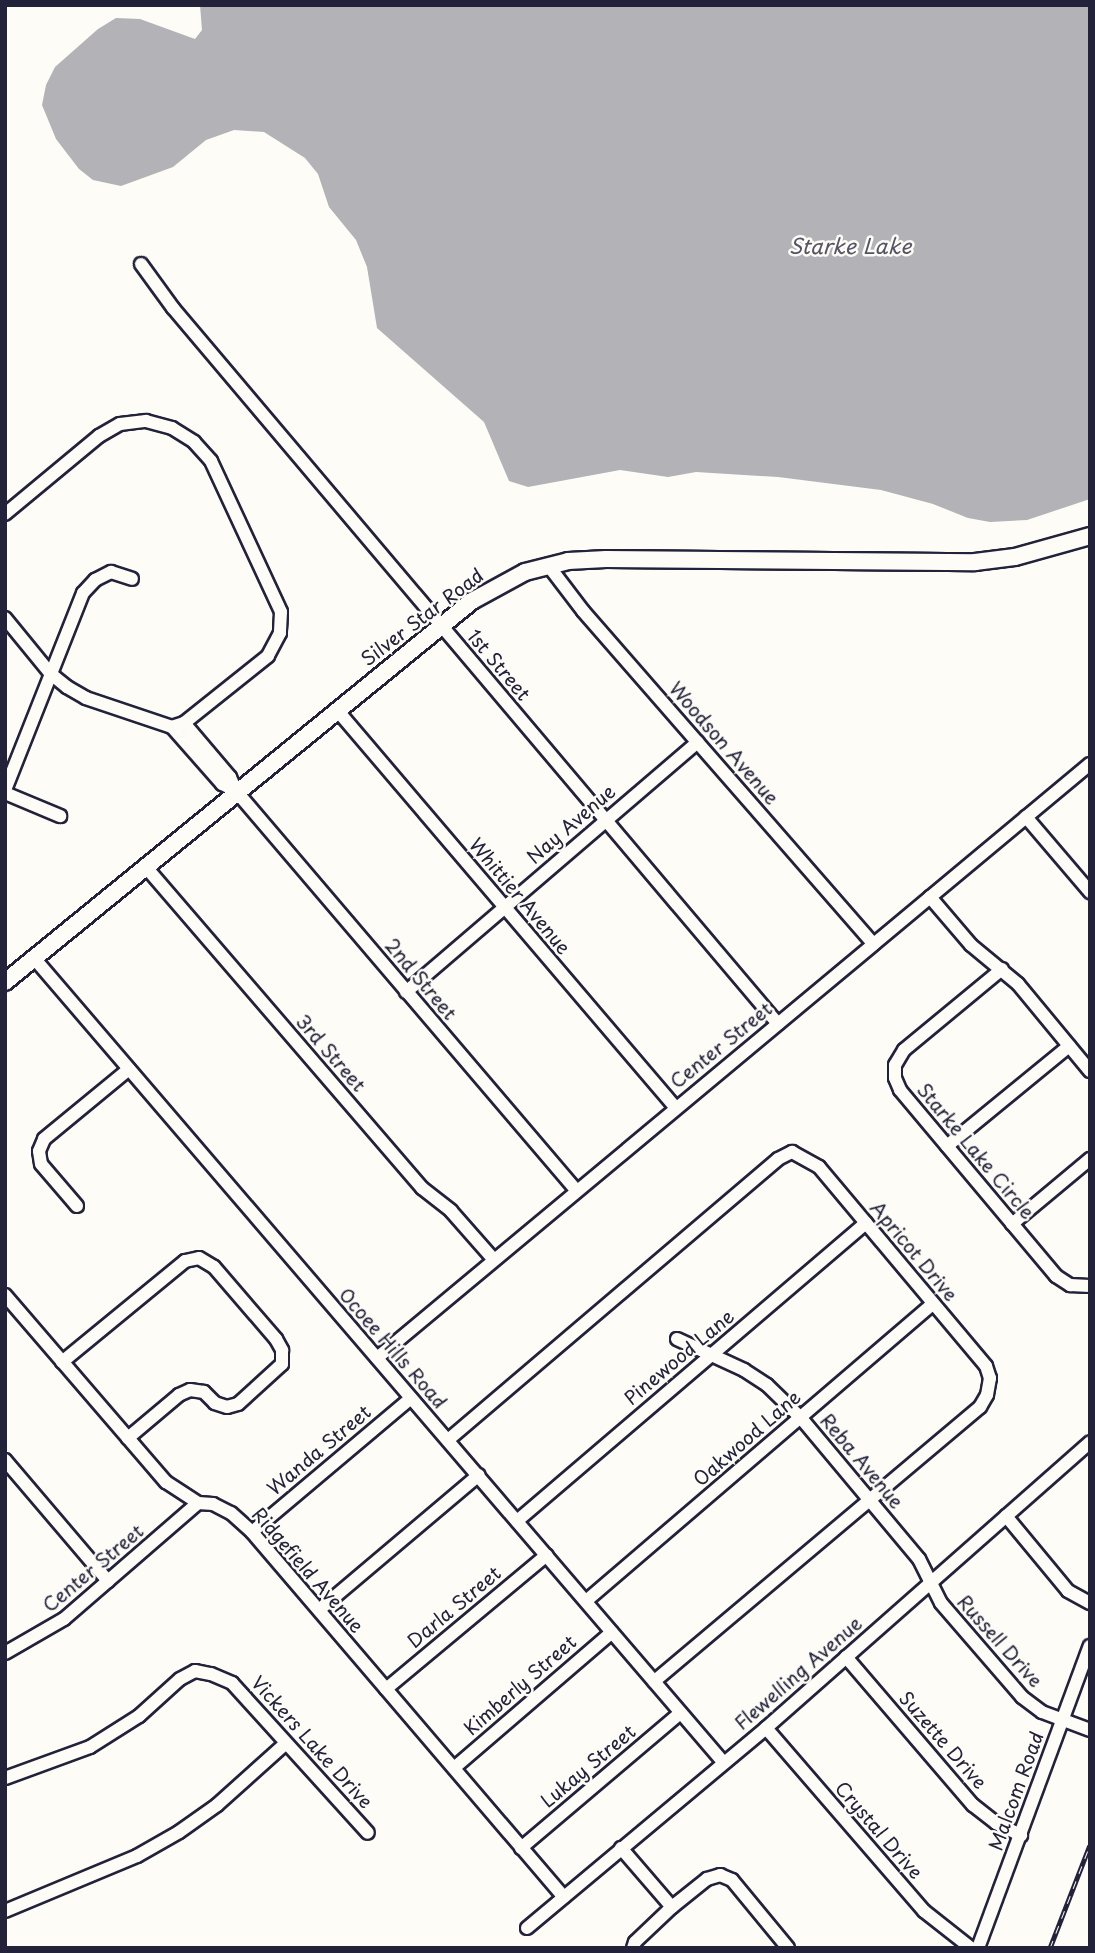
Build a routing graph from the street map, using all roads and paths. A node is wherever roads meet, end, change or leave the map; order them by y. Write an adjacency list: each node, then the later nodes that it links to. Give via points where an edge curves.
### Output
1 (141, 264): 7 (street, 1st Street)
2 (5, 514): 10 (street, via 120,424 146,421 172,428 194,442 211,461 274,592 281,612 280,633 268,656)
3 (1090, 536): 4 (main road, Silver Star Road, via 975,562 606,558)
4 (548, 565): 7 (main road, Silver Star Road, via 491,588); 11 (street, Woodson Avenue)
5 (132, 579): 8 (street, via 111,572 83,593)
6 (5, 618): 8 (street)
7 (441, 626): 9 (main road, Silver Star Road); 17 (street, 1st Street)
8 (50, 673): 10 (street, via 86,698); 14 (street)
9 (337, 710): 13 (main road, Silver Star Road); 21 (street, Whittier Avenue)
10 (178, 725): 13 (street, 2nd Street, via 230,777)
11 (698, 742): 17 (street, Nay Avenue); 22 (street, Woodson Avenue)
12 (1090, 764): 16 (street, Center Street)
13 (236, 791): 18 (main road, Silver Star Road); 26 (street, 2nd Street)
14 (5, 792): 15 (street)
15 (60, 816)
16 (1026, 817): 19 (street); 20 (street, Center Street)
17 (604, 821): 21 (street, Nay Avenue); 27 (street, 1st Street)
18 (145, 866): 23 (main road, Silver Star Road); 38 (street, 3rd Street, via 422,1188 451,1211)
19 (1090, 892)
20 (930, 897): 22 (street, Center Street); 24 (street, via 971,944)
21 (505, 908): 26 (street, Nay Avenue); 31 (street, Whittier Avenue)
22 (874, 944): 27 (street, Center Street)
23 (34, 958): 25 (main road, Silver Star Road); 29 (street, Ocoee Hills Road)
24 (1002, 969): 28 (street); 32 (street, Starke Lake Circle, via 904,1050 895,1065 900,1090)
25 (5, 982)
26 (407, 992): 34 (street, 2nd Street)
27 (778, 1024): 31 (street, Center Street)
28 (1069, 1046): 30 (street); 32 (street)
29 (129, 1069): 35 (street, via 44,1139 39,1151 41,1164); 44 (street, Ocoee Hills Road)
30 (1090, 1071)
31 (675, 1107): 34 (street, Center Street)
32 (947, 1146): 37 (street, Starke Lake Circle)
33 (1090, 1159): 37 (street)
34 (576, 1191): 38 (street, Center Street)
35 (77, 1206)
36 (866, 1223): 41 (street, Apricot Drive); 43 (street, Pinewood Lane); 49 (street, Apricot Drive, via 809,1159 792,1152 778,1159)
37 (1012, 1224): 39 (street, Starke Lake Circle, via 1056,1276 1070,1285)
38 (494, 1260): 44 (street, Center Street)
39 (1090, 1286)
40 (5, 1295): 45 (street, Ridgefield Avenue)
41 (932, 1304): 47 (street, Oakwood Lane); 53 (street, Apricot Drive, via 986,1366 990,1378 987,1395 980,1407)
42 (677, 1339): 43 (street, Reba Avenue)
43 (712, 1353): 47 (street, Reba Avenue, via 767,1385); 56 (street, Pinewood Lane)
44 (377, 1358): 46 (street, Ocoee Hills Road)
45 (62, 1362): 48 (street, Ridgefield Avenue); 48 (street, via 185,1261 199,1258 214,1267 276,1339 282,1364 238,1404 227,1407 204,1392 190,1390)
46 (411, 1398): 49 (street, Ocoee Hills Road); 57 (street, Wanda Street)
47 (801, 1418): 53 (street, Reba Avenue); 61 (street, Oakwood Lane)
48 (128, 1438): 54 (street, Ridgefield Avenue, via 166,1482)
49 (448, 1440): 52 (street, Ocoee Hills Road)
50 (1090, 1442): 55 (street, Flewelling Avenue)
51 (5, 1460): 59 (street)
52 (479, 1475): 56 (street, Ocoee Hills Road); 63 (street)
53 (870, 1500): 60 (street, Reba Avenue, via 919,1559); 68 (street, Apricot Drive)
54 (198, 1503): 57 (street, Ridgefield Avenue, via 219,1506); 59 (street, Center Street)
55 (1006, 1516): 60 (street, Flewelling Avenue); 62 (street, via 1068,1591)
56 (517, 1521): 58 (street, Ocoee Hills Road)
57 (252, 1532): 63 (street, Ridgefield Avenue)
58 (547, 1555): 61 (street, Ocoee Hills Road); 69 (street, Darla Street)
59 (108, 1581): 66 (street, Center Street, via 64,1619)
60 (931, 1582): 67 (street, Flewelling Avenue); 71 (street, Russell Drive, via 941,1603 1022,1697)
61 (586, 1601): 64 (street, Ocoee Hills Road)
62 (1090, 1603)
63 (319, 1610): 69 (street, Ridgefield Avenue)
64 (612, 1632): 68 (street, Ocoee Hills Road); 76 (street, Kimberly Street)
65 (1090, 1646): 71 (street, Malcom Road)
66 (5, 1653)
67 (846, 1657): 72 (street, Flewelling Avenue); 79 (street, Suzette Drive, via 973,1805)
68 (654, 1682): 70 (street, Ocoee Hills Road)
69 (387, 1689): 76 (street, Ridgefield Avenue)
70 (680, 1713): 75 (street, Ocoee Hills Road); 80 (street, Lukay Street)
71 (1063, 1720): 73 (street, Russell Drive); 79 (street, Malcom Road)
72 (766, 1728): 75 (street, Flewelling Avenue); 88 (street, Crystal Drive, via 924,1911)
73 (1090, 1730)
74 (285, 1744): 77 (street, Vickers Lake Drive, via 232,1683 195,1671 111,1737); 78 (street, Vickers Lake Drive); 84 (street, via 179,1832 137,1856)
75 (723, 1762): 81 (street, Flewelling Avenue)
76 (454, 1768): 80 (street, Ridgefield Avenue)
77 (5, 1778)
78 (368, 1833)
79 (1021, 1835): 89 (street, Malcom Road)
80 (521, 1848): 82 (street, Ridgefield Avenue)
81 (621, 1848): 82 (street, Flewelling Avenue); 83 (street)
82 (564, 1896): 85 (street, Flewelling Avenue)
83 (672, 1908): 86 (street); 87 (street, via 707,1879 720,1875 732,1880)
84 (5, 1910)
85 (527, 1928)
86 (633, 1948)
87 (788, 1948)
88 (971, 1948)
89 (978, 1948)

